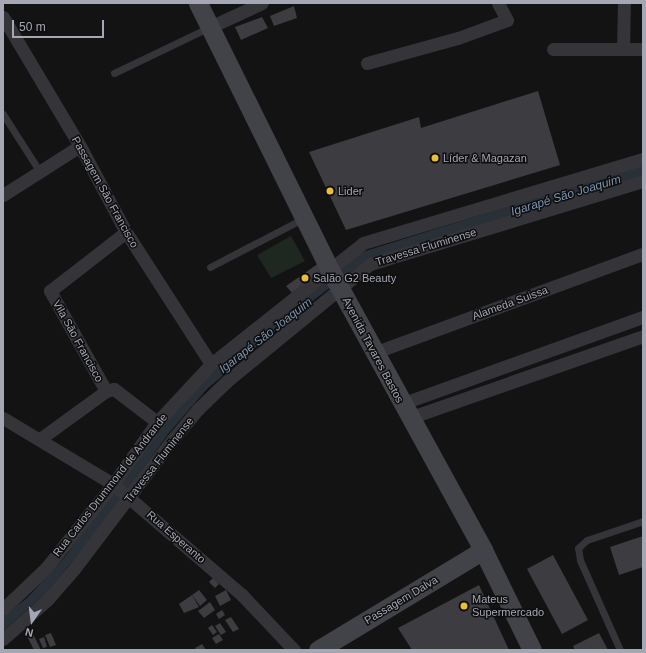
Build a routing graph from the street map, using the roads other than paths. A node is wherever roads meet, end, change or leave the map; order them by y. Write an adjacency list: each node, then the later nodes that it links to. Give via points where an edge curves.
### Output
1 (198, 3): 6 (main road, Avenida Tavares Bastos)
2 (262, 3): 6 (street)
3 (498, 3): 10 (street, via 507,20 437,44)
4 (624, 3): 8 (street)
5 (3, 17): 13 (street, Passagem São Francisco)
6 (210, 27): 11 (lane); 18 (main road, Avenida Tavares Bastos)
7 (553, 49): 8 (street)
8 (623, 49): 9 (street)
9 (643, 49)
10 (367, 63)
11 (114, 73)
12 (3, 114): 15 (lane)
13 (80, 146): 15 (street); 19 (street, Passagem São Francisco)
14 (643, 159): 22 (street, Rua Carlos Drummond de Andrande, via 363,243)
15 (40, 172): 17 (street)
16 (643, 181): 22 (street, Travessa Fluminense, via 370,264)
17 (3, 195)
18 (304, 217): 21 (lane); 22 (main road, Avenida Tavares Bastos)
19 (126, 232): 26 (street, Passagem São Francisco); 27 (street, Vila São Francisco, via 50,291)
20 (643, 254): 25 (street, Alameda Suissa)
21 (210, 267)
22 (335, 279): 25 (main road, Avenida Tavares Bastos); 26 (street, Rua Carlos Drummond de Andrande); 32 (street, Travessa Fluminense, via 198,409)
23 (643, 317): 28 (street)
24 (643, 336): 28 (street)
25 (376, 352): 28 (main road, Avenida Tavares Bastos)
26 (211, 364): 30 (street, Rua Carlos Drummond de Andrande)
27 (106, 391): 30 (street, Vila São Francisco, via 114,389); 31 (street, Vila São Francisco)
28 (405, 411): 34 (main road, Avenida Tavares Bastos)
29 (3, 418): 31 (street, Rua Esperanto)
30 (157, 422): 32 (street, Rua Carlos Drummond de Andrande)
31 (40, 439): 32 (street, Rua Esperanto)
32 (121, 491): 35 (street, Rua Carlos Drummond de Andrande); 36 (street, Travessa Fluminense, via 93,547 48,599); 38 (street, Rua Esperanto, via 242,596)
33 (643, 521): 40 (lane, via 587,540 578,548 580,560)
34 (483, 550): 37 (main road, Passagem Dalva); 39 (main road, Avenida Tavares Bastos)
35 (3, 609)
36 (3, 639)
37 (321, 649)
38 (294, 650)
39 (532, 650)
40 (620, 650)

